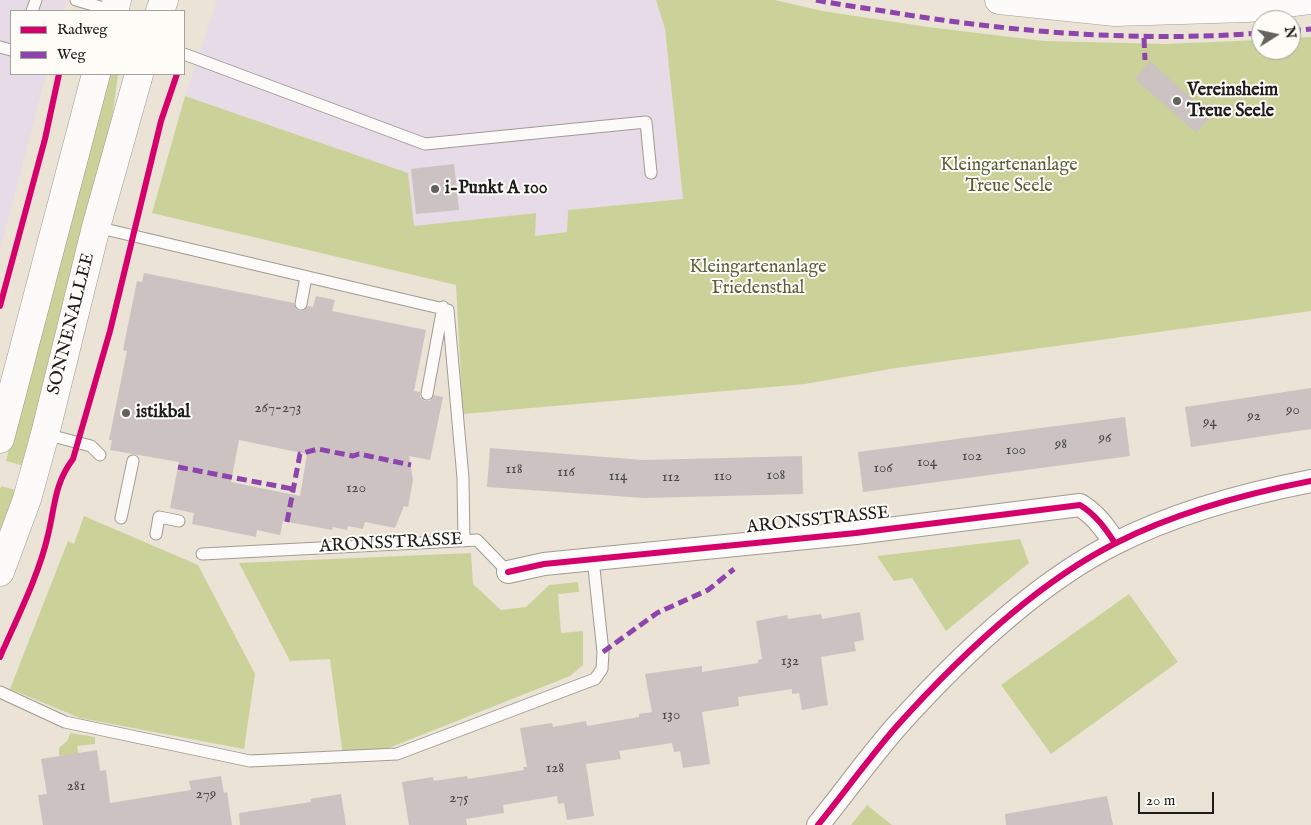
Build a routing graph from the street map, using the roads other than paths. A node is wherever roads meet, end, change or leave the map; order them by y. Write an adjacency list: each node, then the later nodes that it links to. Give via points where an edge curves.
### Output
1 (76, 0): 4 (lane)
2 (998, 0): 3 (main road, via 1115,12 1247,8)
3 (1311, 0)
4 (115, 7)
5 (185, 54): 8 (lane, via 425,144 646,122)
6 (96, 75): 15 (main road)
7 (139, 75): 9 (main road, SONNENALLEE)
8 (651, 173)
9 (96, 227): 10 (lane); 14 (main road, SONNENALLEE)
10 (306, 277): 11 (lane); 12 (lane)
11 (301, 304)
12 (443, 308): 13 (lane); 22 (lane, via 448,310)
13 (427, 394)
14 (45, 434): 16 (lane, via 91,446); 26 (main road, SONNENALLEE, via 27,499)
15 (0, 439)
16 (100, 455)
17 (133, 461): 19 (lane)
18 (1311, 481): 23 (street, via 1207,506)
19 (121, 518)
20 (179, 521): 21 (lane, via 159,516)
21 (156, 534)
22 (464, 541): 24 (lane, ARONSSTRASSE); 27 (lane, ARONSSTRASSE, via 477,540)
23 (1115, 543): 25 (street, ARONSSTRASSE, via 1103,525 1080,505 856,533); 29 (street, via 1056,579 956,666 896,728)
24 (202, 554)
25 (593, 559): 27 (street, ARONSSTRASSE); 28 (lane, via 603,652 602,669 594,679 397,754 250,761 65,722)
26 (0, 572)
27 (508, 572)
28 (0, 692)
29 (819, 825)

